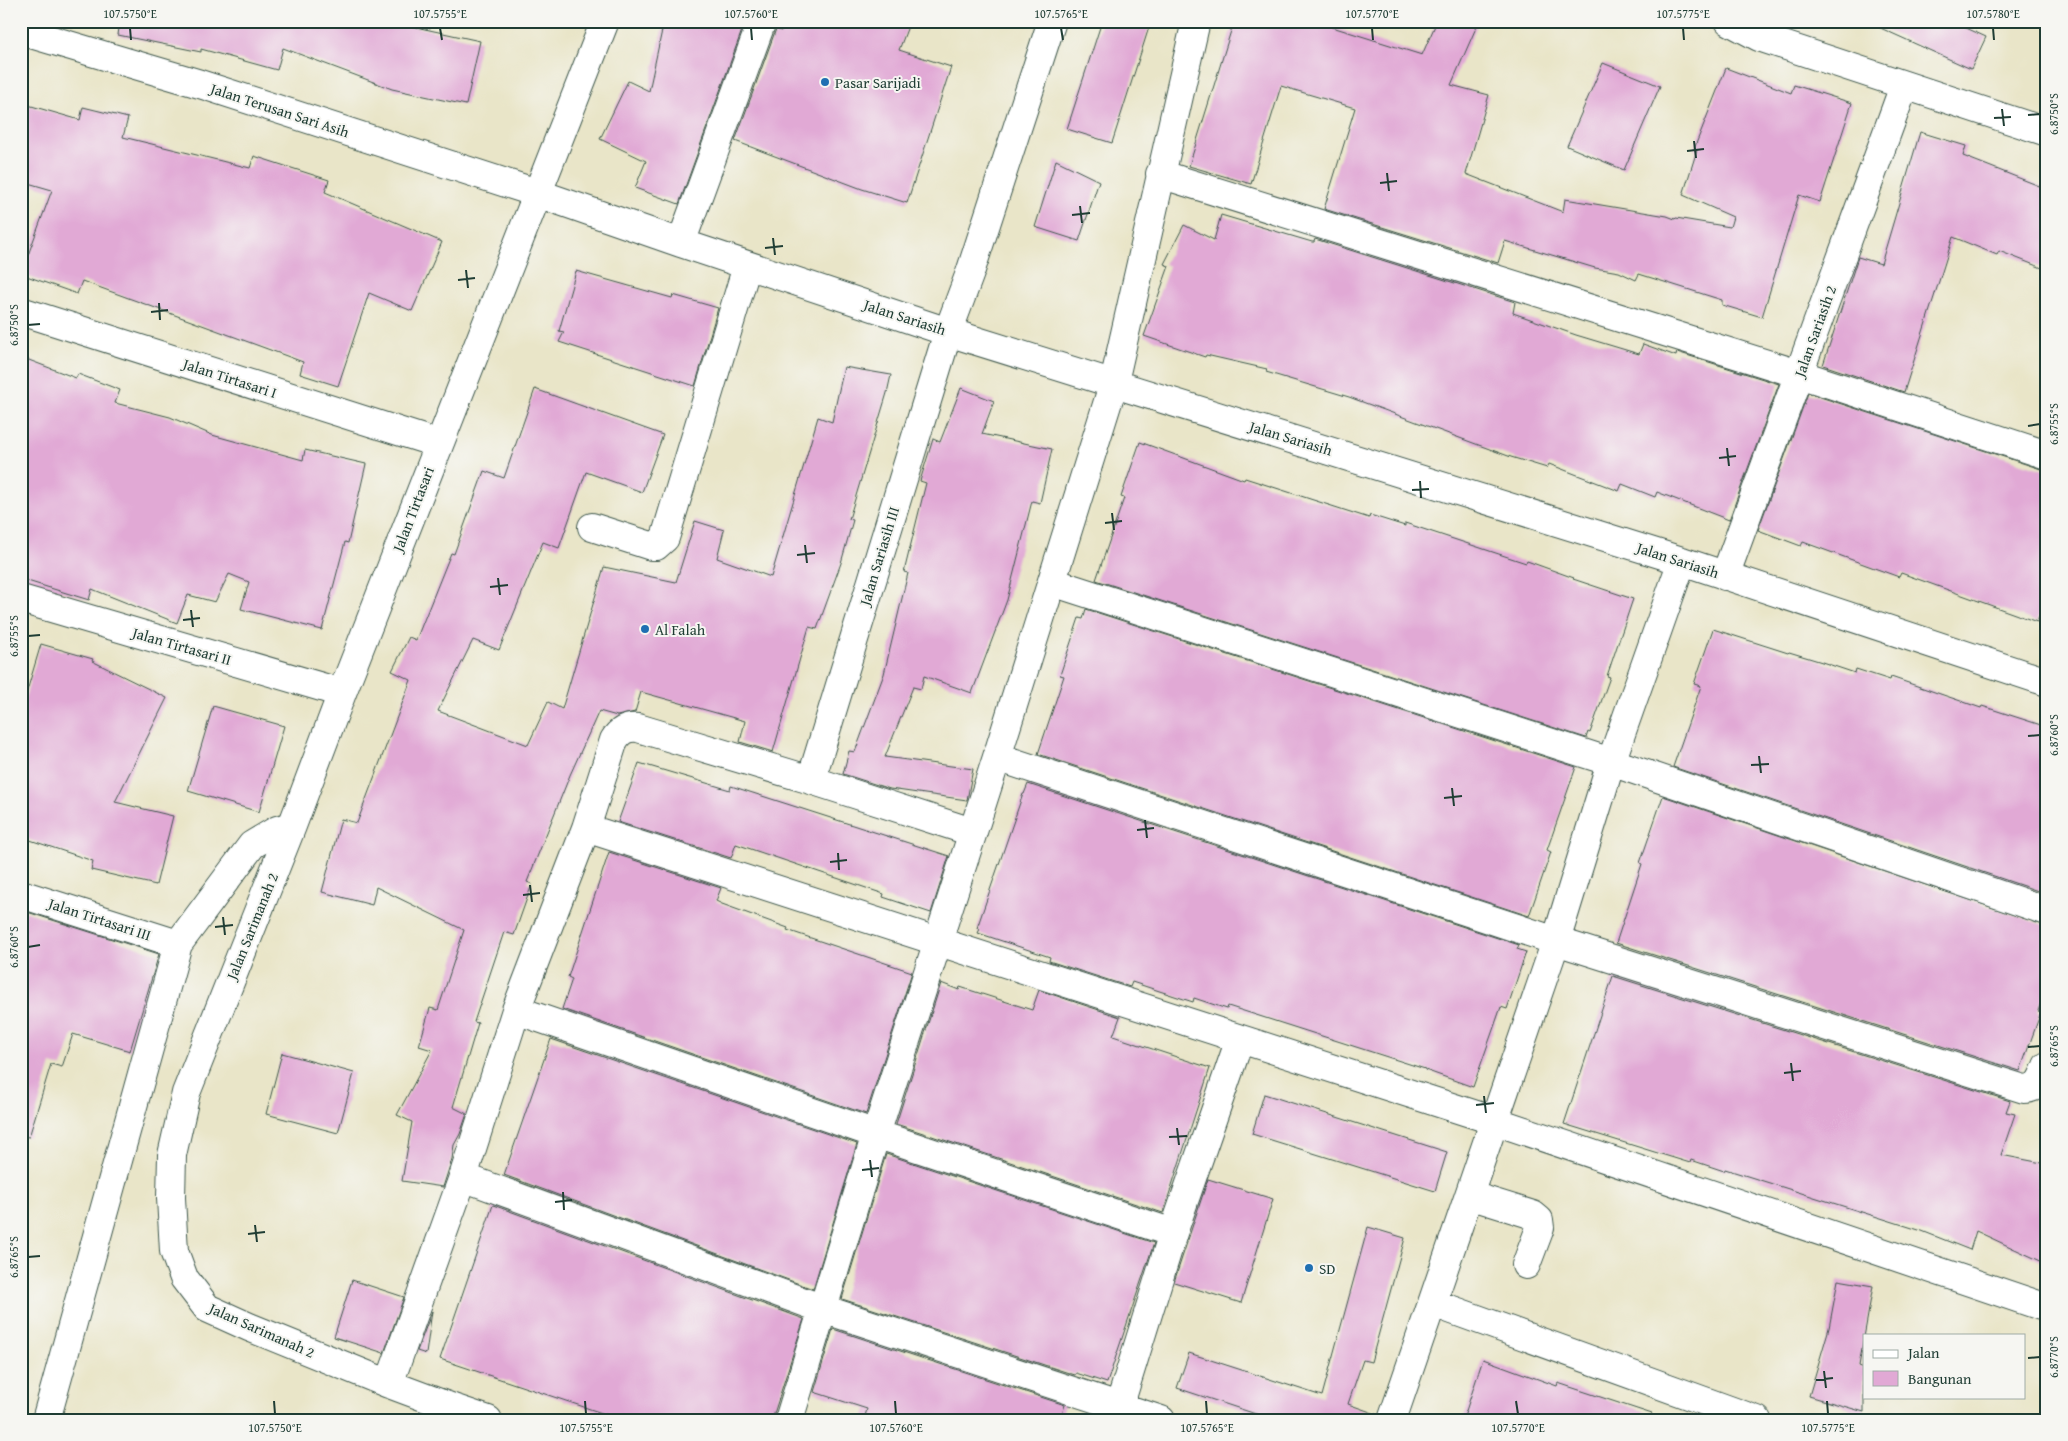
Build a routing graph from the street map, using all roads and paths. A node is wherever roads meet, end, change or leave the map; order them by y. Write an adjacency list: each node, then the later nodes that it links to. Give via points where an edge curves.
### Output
1 (605, 21): 10 (street, Jalan Tirtasari)
2 (762, 21): 11 (street)
3 (1052, 21): 14 (street, Jalan Sariasih III)
4 (1196, 21): 9 (street)
5 (1729, 21): 7 (street, via 1759,37)
6 (21, 31): 10 (street, Jalan Terusan Sari Asih, via 200,84)
7 (1904, 86): 8 (street); 15 (street, Jalan Sariasih 2)
8 (2047, 132)
9 (1160, 174): 15 (street); 16 (street)
10 (536, 193): 11 (street, Jalan Sariasih); 17 (street, Jalan Tirtasari)
11 (681, 243): 12 (street, Jalan Sariasih)
12 (747, 266): 14 (street, Jalan Sariasih); 19 (street, via 665,538 651,546)
13 (21, 311): 17 (street, Jalan Tirtasari I)
14 (948, 332): 16 (street, Jalan Sariasih); 28 (street, Jalan Sariasih III)
15 (1799, 374): 18 (street); 21 (street, Jalan Sariasih 2)
16 (1114, 382): 20 (street, Jalan Sariasih); 22 (street)
17 (439, 444): 25 (street, Jalan Tirtasari)
18 (2047, 455)
19 (592, 528)
20 (1682, 561): 21 (street, Jalan Sariasih); 27 (street)
21 (1725, 576): 24 (street, Jalan Sariasih)
22 (1052, 582): 26 (street); 27 (street)
23 (21, 599): 25 (street, Jalan Tirtasari II)
24 (2047, 682)
25 (342, 693): 29 (street, Jalan Tirtasari)
26 (997, 757): 31 (street); 35 (street)
27 (1611, 762): 33 (street); 35 (street)
28 (811, 780): 30 (street, via 630,727 618,733 614,740); 31 (street)
29 (292, 826): 36 (street, via 277,830 252,845); 49 (street, Jalan Sarimanah 2, via 186,1093 172,1155 174,1251 184,1278 207,1308)
30 (586, 828): 34 (street); 37 (street)
31 (972, 832): 34 (street)
32 (21, 894): 36 (street, Jalan Tirtasari III)
33 (2047, 911)
34 (938, 941): 38 (street); 41 (street)
35 (1556, 941): 39 (street, via 2024,1089 2038,1085); 40 (street)
36 (178, 944): 52 (street)
37 (516, 1010): 41 (street); 42 (street)
38 (1240, 1039): 40 (street); 44 (street)
39 (2047, 1066)
40 (1495, 1121): 43 (street); 47 (street)
41 (876, 1134): 44 (street); 48 (street)
42 (463, 1178): 48 (street); 49 (street)
43 (1469, 1195): 45 (street, via 1533,1215 1539,1220 1540,1228); 46 (street)
44 (1172, 1233): 50 (street)
45 (1526, 1265)
46 (1433, 1303): 56 (street); 57 (street)
47 (2047, 1308)
48 (823, 1309): 50 (street); 54 (street)
49 (389, 1384): 51 (street, Jalan Sarimanah 2)
50 (1117, 1413): 55 (street)
51 (454, 1415): 53 (street, Jalan Sarimanah 2)
52 (46, 1420)
53 (488, 1420)
54 (789, 1420)
55 (1161, 1420)
56 (1392, 1420)
57 (1757, 1420)

